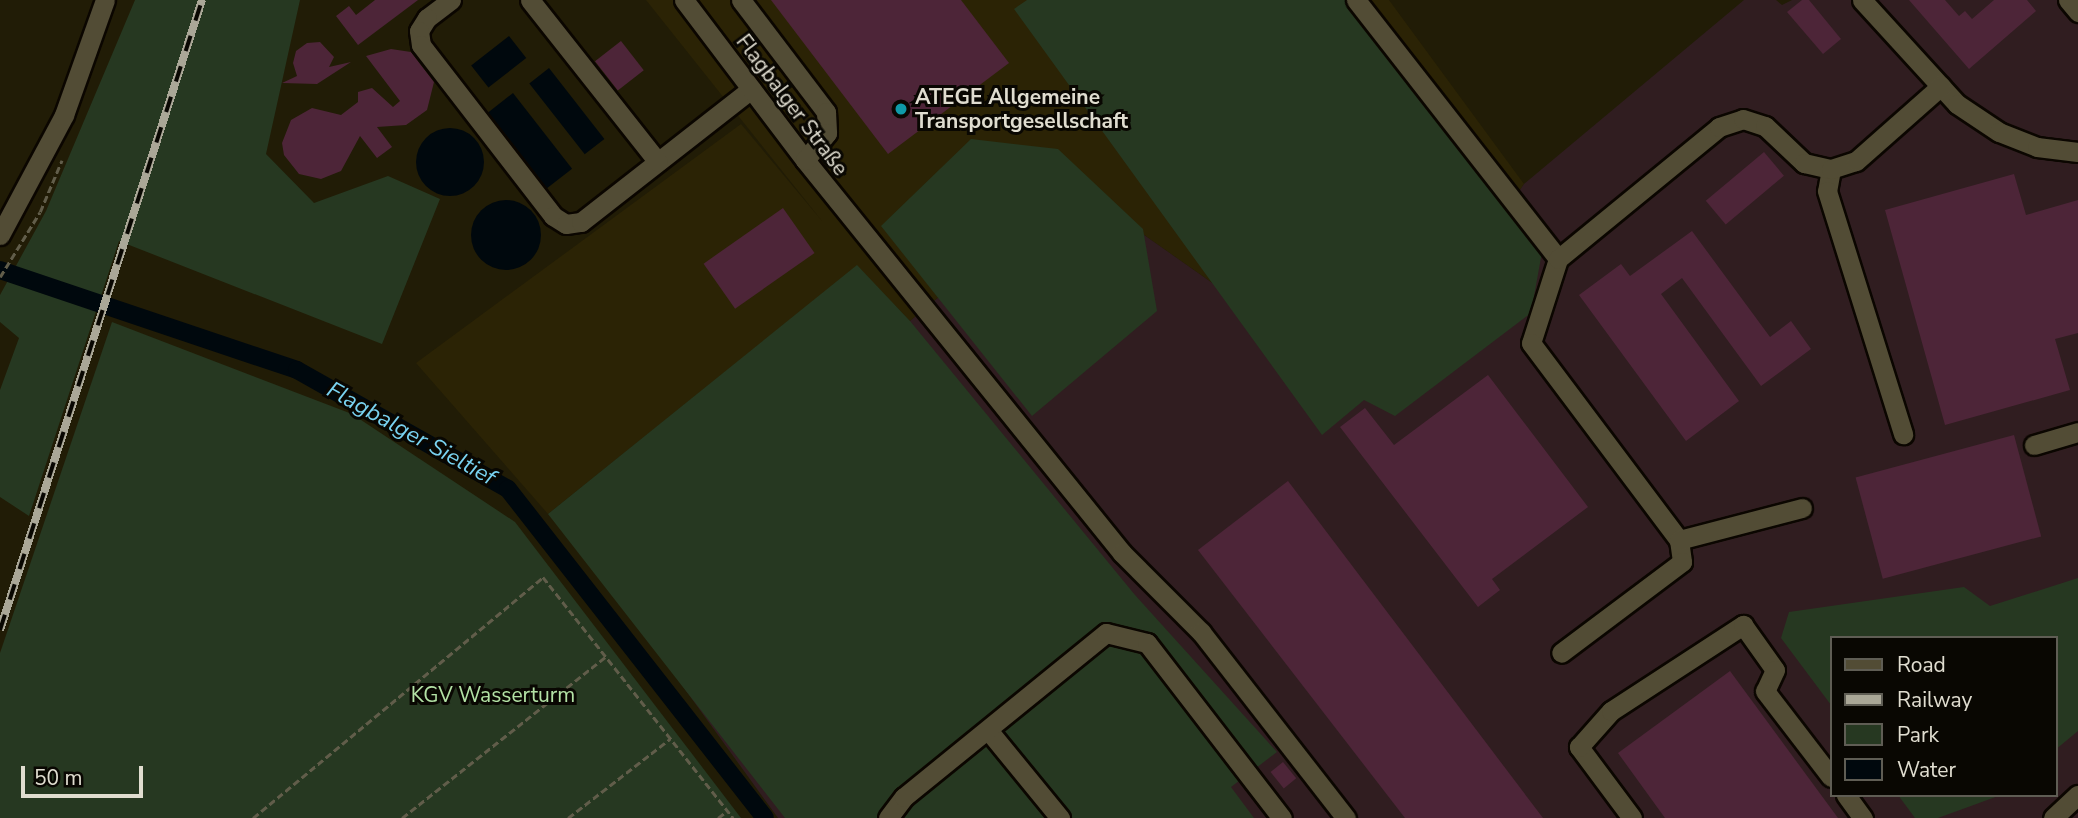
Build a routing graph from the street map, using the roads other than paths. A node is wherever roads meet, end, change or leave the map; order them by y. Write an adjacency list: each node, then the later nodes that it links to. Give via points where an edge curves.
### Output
1 (105, 0): 16 (street, via 64,115)
2 (452, 0): 14 (street, via 427,18 419,31 421,45 553,216 566,224 581,222)
3 (530, 0): 14 (street)
4 (684, 0): 11 (street, Flagbalger Straße)
5 (741, 0): 13 (street, via 826,112 827,133)
6 (1356, 0): 19 (street)
7 (1862, 0): 10 (street)
8 (2068, 0): 9 (street)
9 (2078, 12)
10 (1941, 86): 12 (street, via 1957,104 1999,132 2037,148); 15 (street, via 1856,161)
11 (751, 89): 13 (street, Flagbalger Straße); 14 (street)
12 (2078, 152)
13 (805, 160): 33 (street, Flagbalger Straße, via 1122,553 1201,632)
14 (658, 162)
15 (1831, 169): 19 (street, via 1804,163 1765,126 1743,119 1719,128); 21 (street, via 1827,191)
16 (22, 198): 17 (street); 18 (street)
17 (0, 206)
18 (0, 235)
19 (1558, 259): 24 (street, via 1531,343)
20 (2078, 432): 22 (street)
21 (1903, 435)
22 (2034, 445)
23 (1802, 508): 24 (street)
24 (1679, 540): 25 (street, via 1682,562)
25 (1561, 653)
26 (988, 730): 30 (street, via 904,797); 31 (street); 32 (street, via 1106,633 1147,643)
27 (1829, 774): 34 (street, via 1765,691 1775,670 1743,625 1611,710 1579,747)
28 (2078, 795): 36 (street)
29 (1847, 797): 35 (street)
30 (888, 818)
31 (1060, 818)
32 (1282, 818)
33 (1346, 818)
34 (1632, 818)
35 (1863, 818)
36 (2053, 818)

